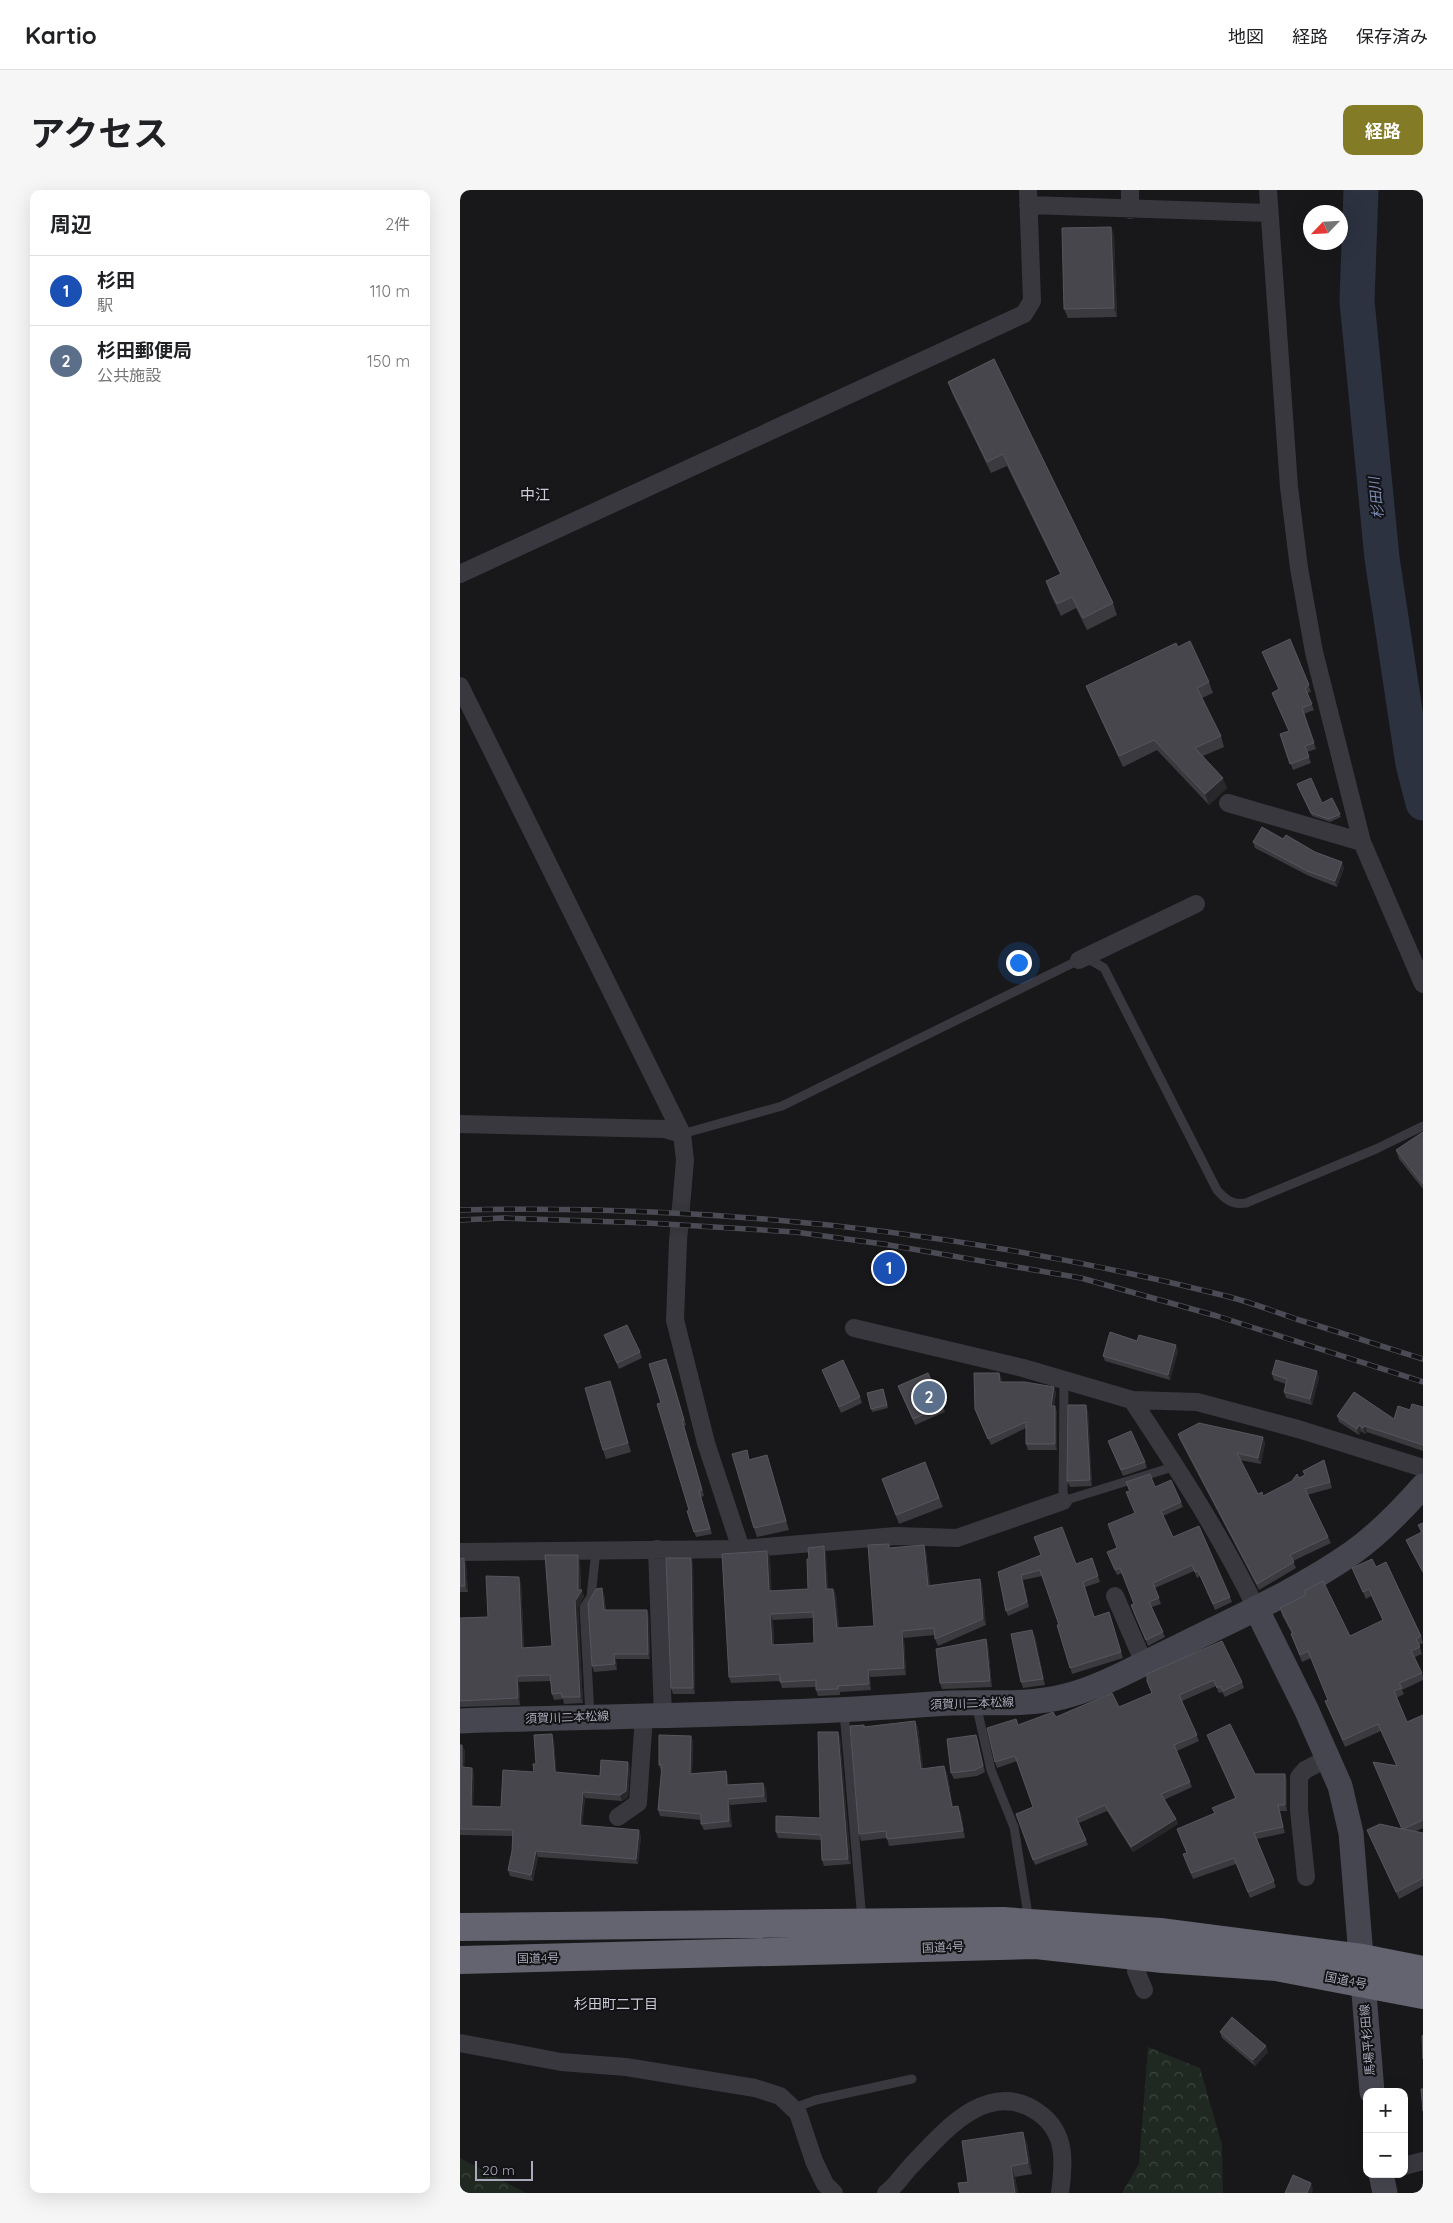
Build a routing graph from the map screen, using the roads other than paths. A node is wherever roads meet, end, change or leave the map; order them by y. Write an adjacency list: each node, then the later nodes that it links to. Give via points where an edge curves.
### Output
1 (1130, 190): 4 (street)
2 (1268, 190): 5 (street)
3 (1028, 198): 4 (street); 6 (street, via 1032,301 1024,314)
4 (1130, 210): 5 (street, via 1164,208)
5 (1269, 213): 9 (street, via 1288,487 1299,568 1314,652)
6 (460, 574)
7 (460, 686): 15 (street)
8 (1228, 804): 9 (street)
9 (1362, 842): 12 (street)
10 (1196, 904): 11 (street)
11 (1079, 960): 14 (lane, via 1092,961 1104,968 1217,1190 1227,1201 1246,1203); 15 (lane, via 782,1106)
12 (1423, 984)
13 (460, 1124): 15 (street, via 665,1129)
14 (1423, 1126)
15 (682, 1134): 16 (street, via 685,1160)
16 (682, 1195)
17 (678, 1241): 27 (street, via 675,1320 706,1442)
18 (854, 1328): 19 (street)
19 (1064, 1380): 20 (street); 24 (lane)
20 (1132, 1400): 21 (street); 22 (street, via 1197,1402)
21 (1176, 1466): 24 (lane); 30 (street, via 1235,1563)
22 (1423, 1468)
23 (1423, 1486): 30 (main road, 須賀川二本松線, via 1380,1531 1352,1553)
24 (1063, 1501): 27 (street, via 956,1538 896,1536)
25 (658, 1549): 26 (street); 27 (street); 35 (street)
26 (596, 1550): 28 (street); 34 (lane, via 591,1597 584,1607)
27 (741, 1550)
28 (460, 1552)
29 (1115, 1596): 31 (street)
30 (1256, 1608): 31 (main road, 須賀川二本松線); 37 (main road, 馬場平杉田線)
31 (1144, 1663): 32 (main road, 須賀川二本松線, via 1097,1686 1060,1697)
32 (976, 1704): 33 (main road, 須賀川二本松線, via 942,1703); 41 (lane, via 991,1770 1014,1827)
33 (844, 1710): 35 (main road, 須賀川二本松線); 40 (lane)
34 (590, 1716): 35 (main road, 須賀川二本松線); 36 (main road, 須賀川二本松線)
35 (654, 1716): 38 (street, via 638,1802)
36 (460, 1721)
37 (1328, 1758): 39 (street, via 1299,1776); 45 (main road, 馬場平杉田線, via 1340,1786 1351,1833)
38 (618, 1817)
39 (1306, 1876)
40 (862, 1923): 41 (highway, 国道4号); 42 (highway, 国道4号)
41 (1029, 1923): 45 (highway, 国道4号, via 1160,1932)
42 (460, 1927)
43 (1138, 1956): 44 (highway, 国道4号, via 1036,1945); 45 (highway, 国道4号); 47 (street, via 1136,1971)
44 (460, 1960)
45 (1362, 1970): 46 (highway, 国道4号); 48 (highway, 国道4号); 51 (main road, 馬場平杉田線)
46 (1423, 1970)
47 (1144, 1990)
48 (1423, 1995)
49 (460, 2044): 52 (street, via 561,2062 626,2068 755,2088 780,2096)
50 (912, 2079): 52 (lane, via 816,2100)
51 (1372, 2088)
52 (794, 2108): 56 (street, via 814,2161 825,2184)
53 (1423, 2161): 54 (street)
54 (1408, 2165)
55 (1382, 2178): 59 (main road)
56 (834, 2193)
57 (886, 2193): 58 (street, via 966,2112 987,2103 1005,2101 1028,2106 1041,2114 1055,2130 1063,2147 1064,2159)
58 (1060, 2193)
59 (1385, 2193)

